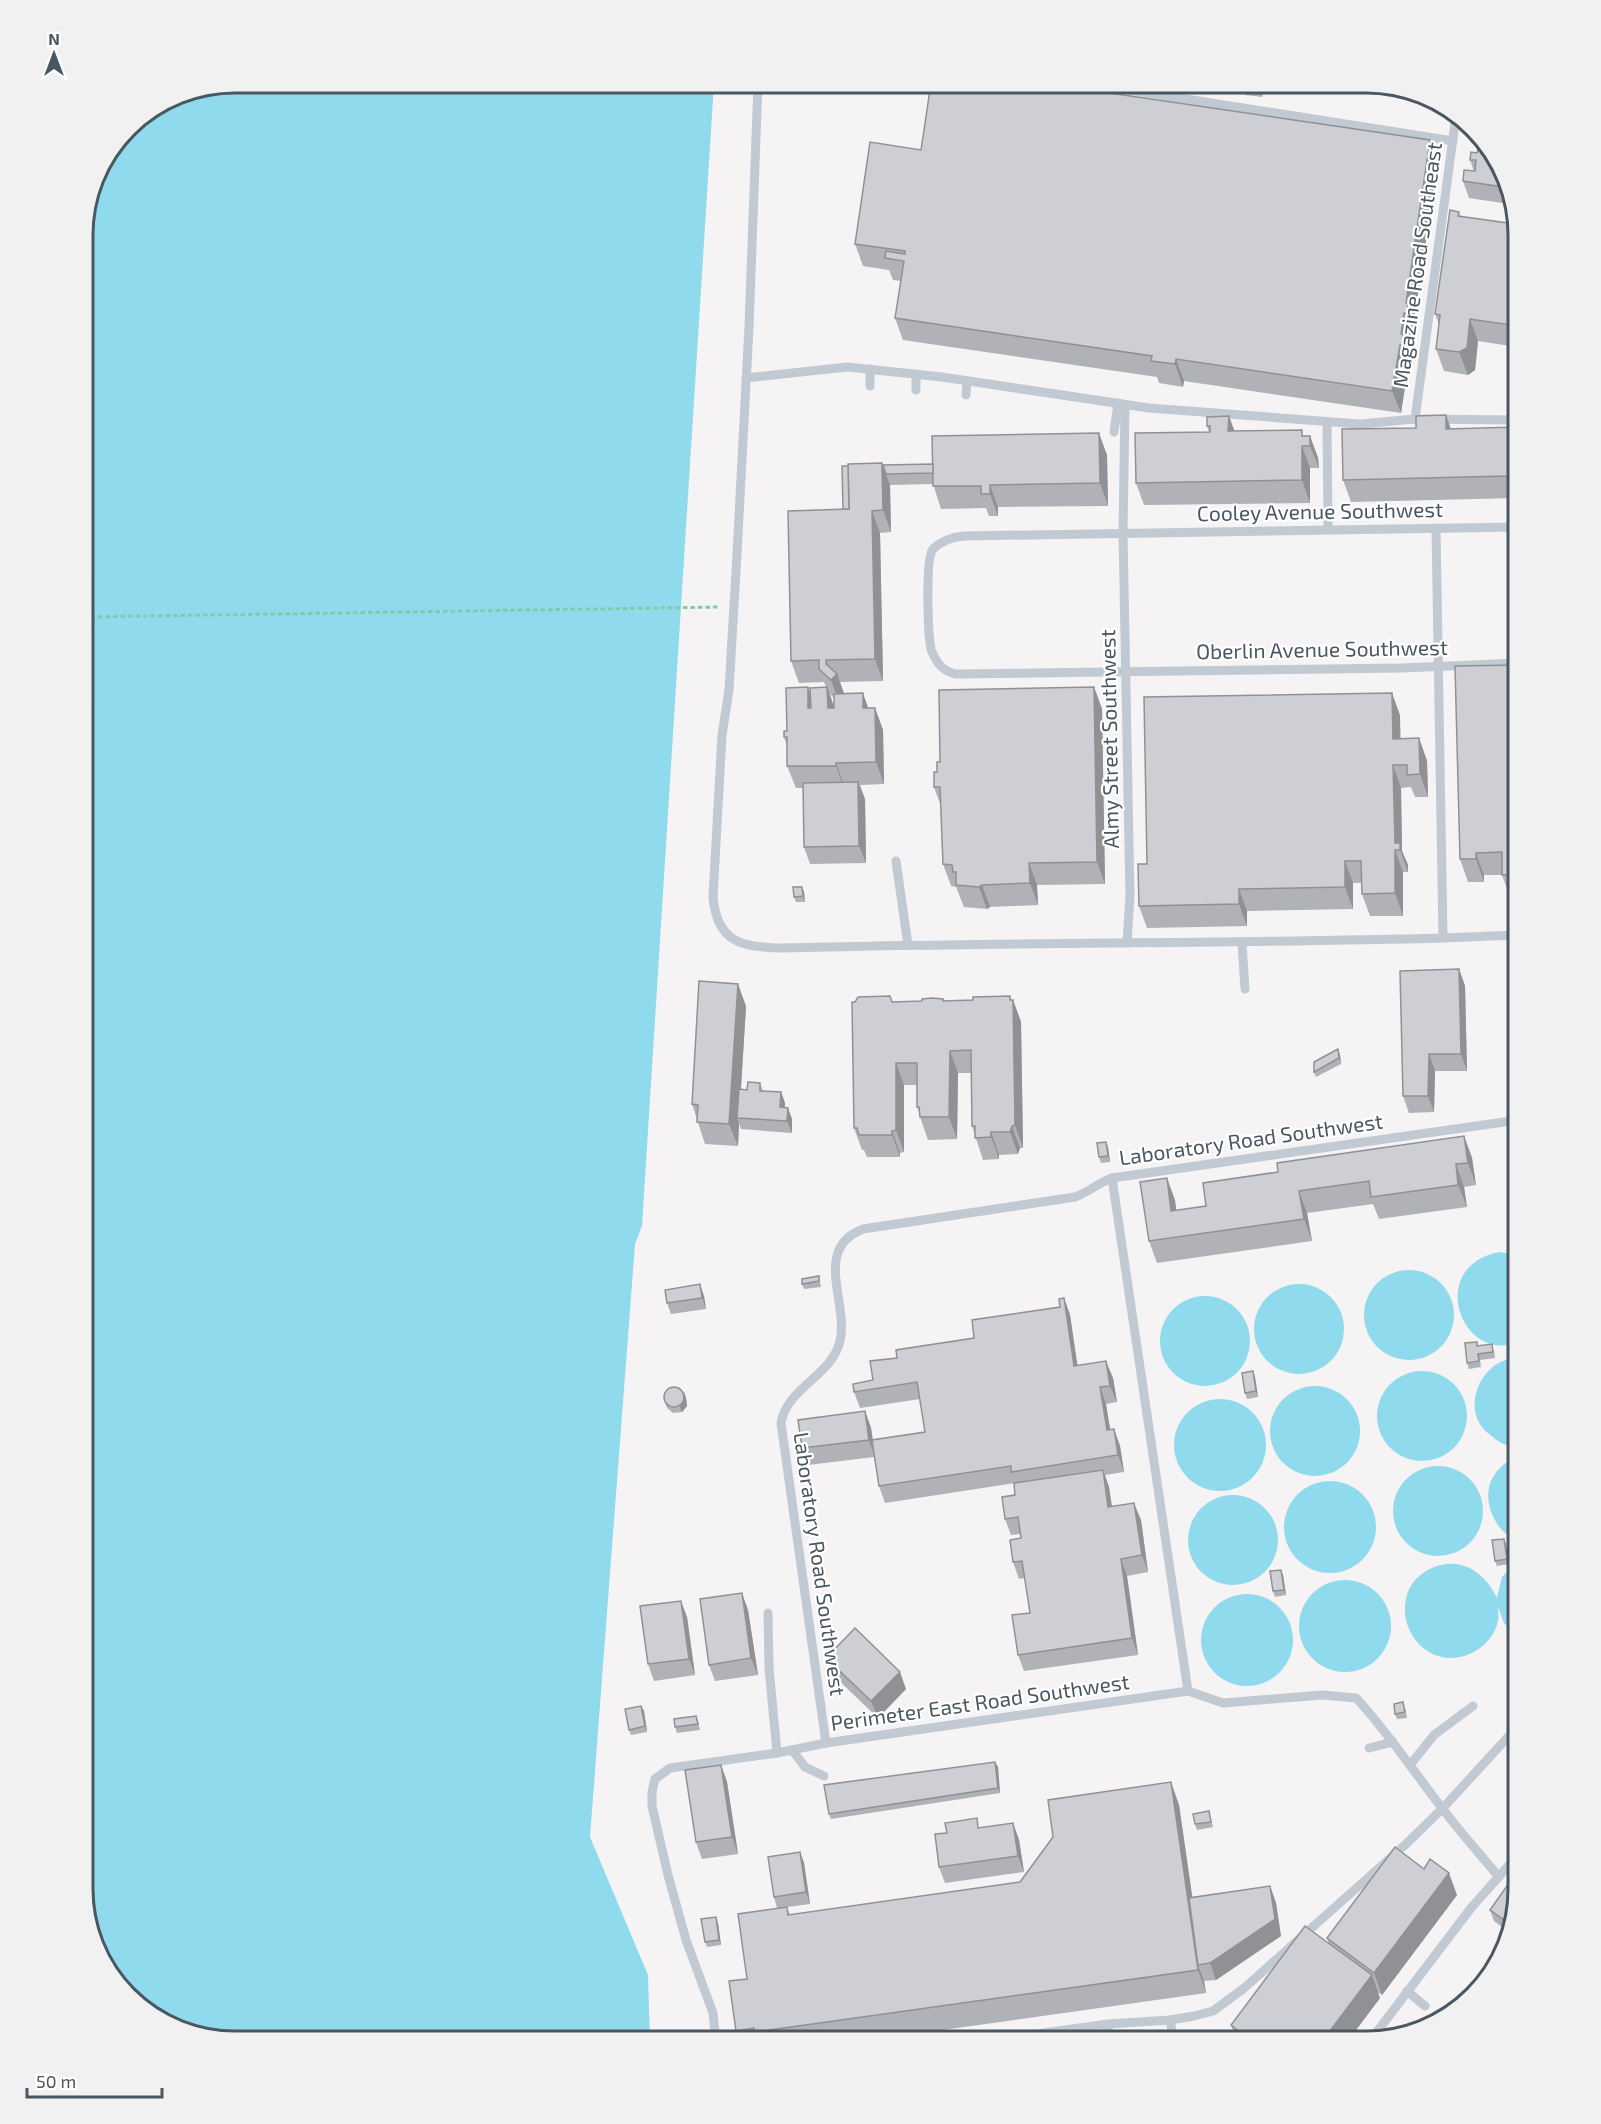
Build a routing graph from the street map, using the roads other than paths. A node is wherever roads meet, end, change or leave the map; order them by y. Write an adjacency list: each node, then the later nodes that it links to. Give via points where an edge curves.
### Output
1 (758, 93): 9 (lane)
2 (1148, 93): 4 (lane)
3 (1455, 124): 4 (lane, Magazine Road Southeast)
4 (1453, 141): 5 (lane, Magazine Road Southeast)
5 (1443, 218): 6 (lane); 15 (lane, Magazine Road Southeast)
6 (1453, 219)
7 (870, 369): 8 (lane); 9 (lane, via 847,367); 11 (lane)
8 (916, 374): 10 (lane); 12 (lane)
9 (746, 378): 31 (lane, via 714,911 728,935 754,947 849,950)
10 (967, 381): 13 (lane); 14 (lane)
11 (870, 386)
12 (916, 390)
13 (966, 395)
14 (1121, 404): 17 (lane); 18 (lane); 22 (lane, Almy Street Southwest)
15 (1415, 419): 16 (lane); 17 (lane, via 1360,424)
16 (1508, 420)
17 (1327, 422): 21 (lane)
18 (1114, 432)
19 (1508, 527): 20 (lane, Cooley Avenue Southwest)
20 (1436, 529): 21 (lane, Cooley Avenue Southwest); 24 (lane)
21 (1328, 530): 22 (lane, Cooley Avenue Southwest)
22 (1123, 533): 25 (lane, Almy Street Southwest); 25 (lane, Cooley Avenue Southwest, via 949,538 934,548 929,558 930,643 936,662 955,674)
23 (1508, 663): 24 (lane, Oberlin Avenue Southwest)
24 (1439, 665): 25 (lane, Oberlin Avenue Southwest); 28 (lane)
25 (1127, 672): 30 (lane, Almy Street Southwest)
26 (896, 861): 31 (lane)
27 (1508, 935): 28 (lane)
28 (1443, 938): 29 (lane)
29 (1242, 942): 30 (lane); 32 (lane)
30 (1127, 943): 31 (lane)
31 (908, 945)
32 (1245, 989)
33 (1508, 1121): 34 (lane, Laboratory Road Southwest)
34 (1112, 1178): 36 (lane); 40 (lane, Laboratory Road Southwest, via 1075,1197 863,1229 851,1234 841,1245 835,1258 840,1344 825,1366 789,1402 781,1423)
35 (768, 1613): 43 (lane)
36 (1188, 1691): 39 (lane, Perimeter East Road Southwest, via 1223,1703 1322,1695 1356,1698); 40 (lane, Perimeter East Road Southwest)
37 (1473, 1706): 44 (lane, via 1434,1735)
38 (1508, 1737): 46 (lane)
39 (1393, 1742): 41 (lane); 44 (lane, Perimeter East Road Southwest)
40 (826, 1743): 42 (lane, Perimeter East Road Southwest)
41 (1369, 1748)
42 (792, 1750): 43 (lane, Perimeter East Road Southwest); 45 (lane, via 806,1767)
43 (777, 1753): 54 (lane, Perimeter East Road Southwest, via 670,1768 655,1779 651,1792 668,1875 686,1940 713,2013)
44 (1410, 1765): 46 (lane, Perimeter East Road Southwest)
45 (824, 1776)
46 (1442, 1809): 48 (lane, Perimeter East Road Southwest); 51 (lane, via 1243,1989 1213,2011)
47 (1508, 1866): 48 (lane)
48 (1499, 1876): 49 (lane, via 1469,1919)
49 (1407, 1991): 50 (lane); 53 (lane)
50 (1425, 2006)
51 (1170, 2020): 52 (lane); 57 (lane)
52 (1108, 2024): 55 (lane); 56 (lane)
53 (1378, 2030)
54 (715, 2031)
55 (1060, 2031)
56 (1108, 2031)
57 (1172, 2031)

